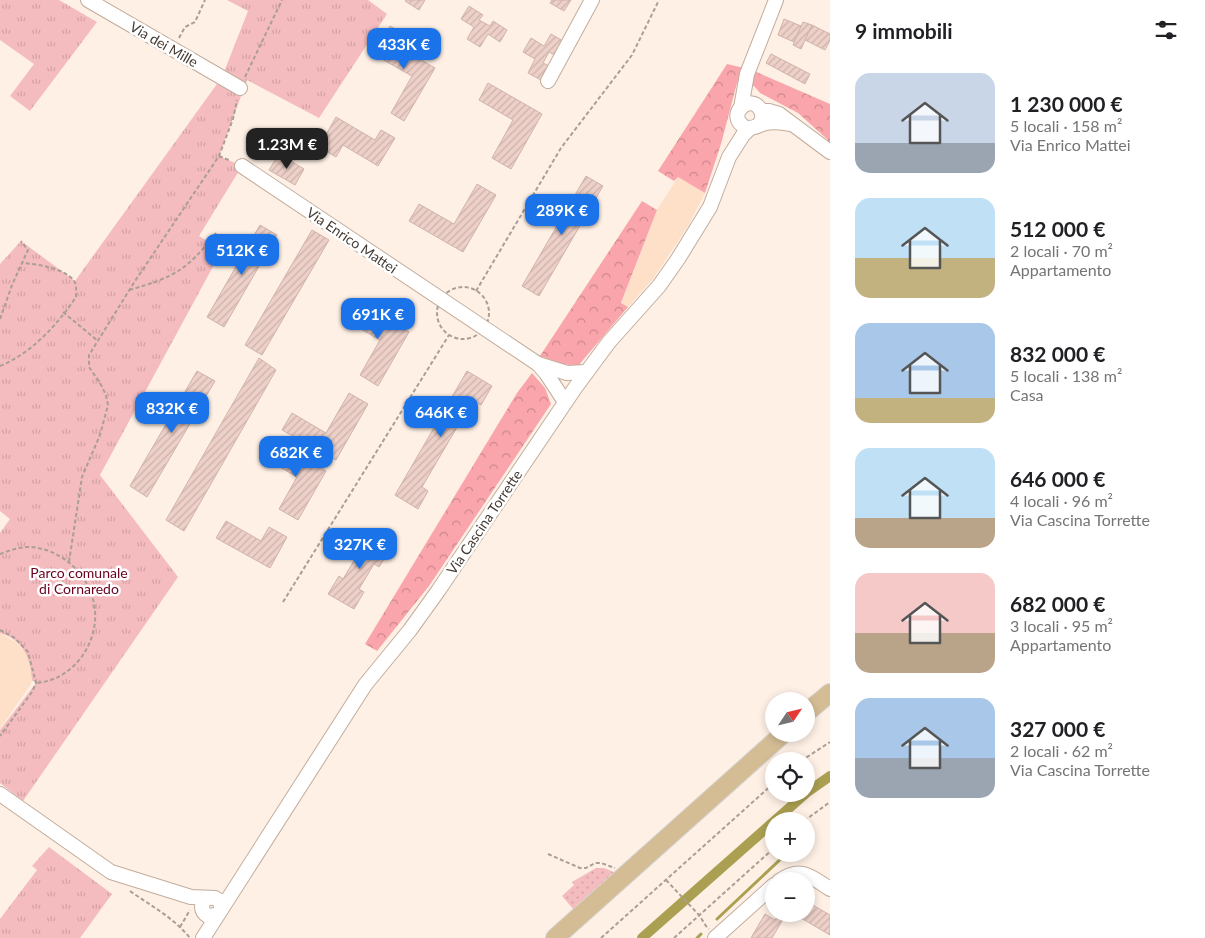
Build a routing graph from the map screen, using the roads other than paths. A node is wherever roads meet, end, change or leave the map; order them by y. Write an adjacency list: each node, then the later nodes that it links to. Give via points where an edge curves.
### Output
1 (88, 0): 4 (street, Via dei Mille)
2 (592, 0): 5 (street)
3 (776, 0): 7 (street, via 747,74)
4 (104, 4): 6 (street, Via dei Mille)
5 (548, 81)
6 (240, 88)
7 (750, 116): 8 (street, via 791,124); 11 (street, Via Cascina Torrette, via 710,207 678,260)
8 (830, 152)
9 (242, 166): 10 (street, Via Enrico Mattei)
10 (538, 364): 11 (street, Via Enrico Mattei, via 567,373); 12 (street, Via Enrico Mattei)
11 (586, 372): 12 (street, Via Cascina Torrette)
12 (565, 402): 20 (street, Via Cascina Torrette, via 438,591 360,693 235,885)
13 (830, 692): 14 (main road)
14 (815, 705)
15 (774, 742): 22 (main road)
16 (0, 794): 20 (street, via 111,872 190,897)
17 (815, 879): 18 (street)
18 (830, 888)
19 (765, 893): 23 (street)
20 (211, 907): 21 (street)
21 (204, 936)
22 (555, 938)
23 (715, 938)

